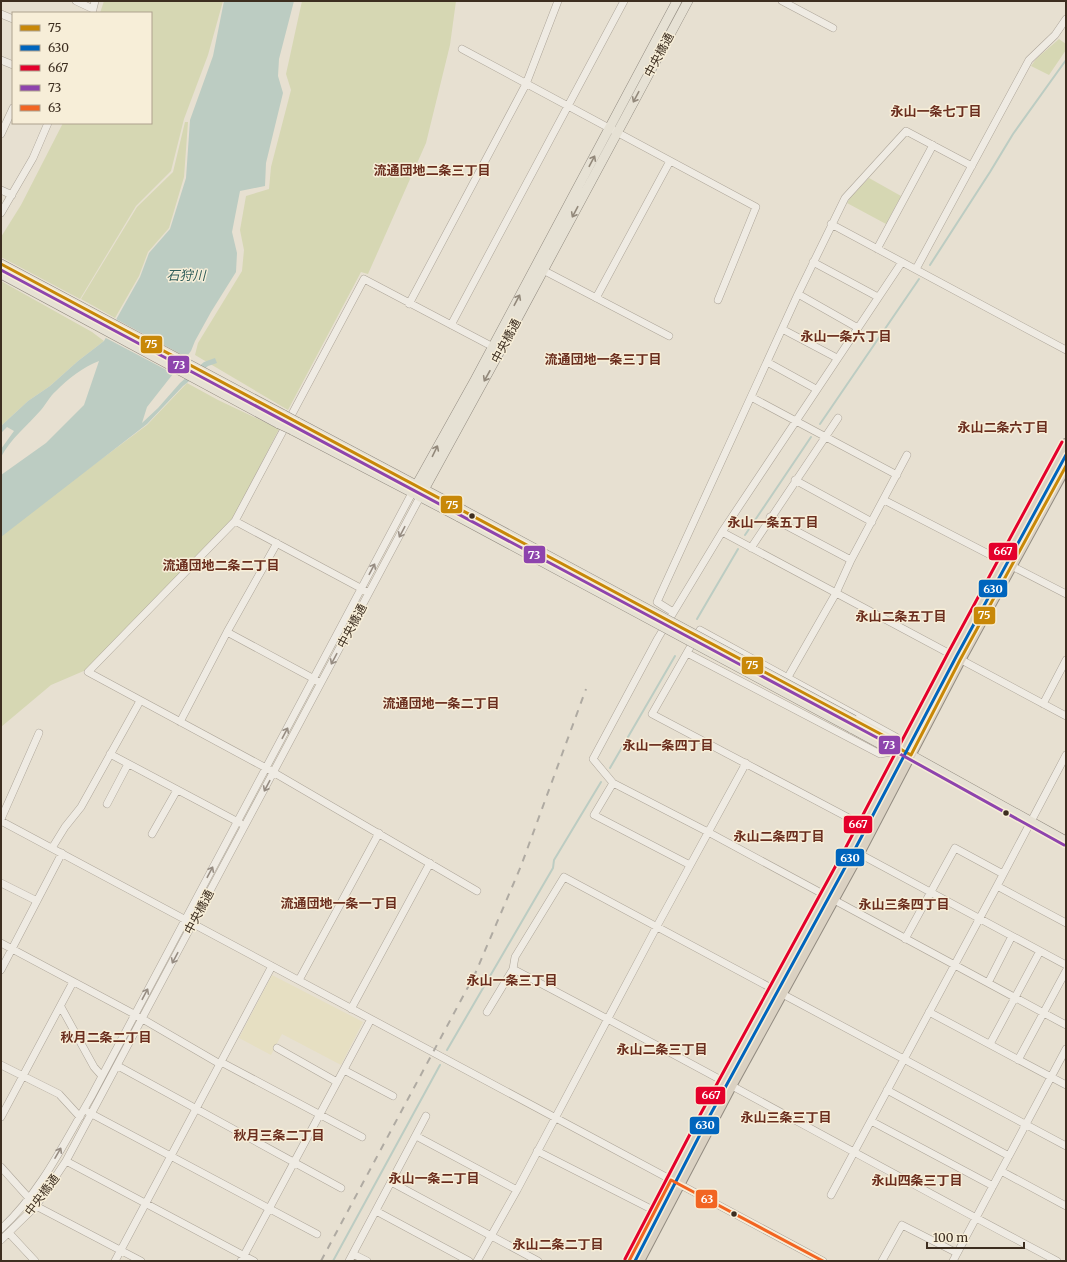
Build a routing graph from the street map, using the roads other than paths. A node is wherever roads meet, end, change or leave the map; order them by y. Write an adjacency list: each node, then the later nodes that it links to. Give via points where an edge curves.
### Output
1 (76, 1): 8 (street)
2 (95, 1): 8 (street)
3 (558, 1): 16 (street)
4 (624, 1): 17 (street)
5 (677, 1): 20 (main road, 中央橋通)
6 (688, 1): 20 (main road, 中央橋通, one-way to 20)
7 (782, 1): 12 (street)
8 (93, 11)
9 (1, 14): 10 (street)
10 (12, 19)
11 (1066, 19): 24 (street, via 1055,35 1028,60)
12 (833, 28)
13 (462, 49): 16 (street)
14 (1, 60): 15 (street)
15 (12, 65)
16 (526, 84): 17 (street); 40 (street)
17 (568, 106): 20 (street); 41 (street)
18 (12, 110): 21 (street)
19 (48, 124): 26 (street, via 33,158)
20 (613, 130): 23 (street); 33 (main road, 中央橋通)
21 (1, 134)
22 (933, 145): 24 (street); 28 (street, via 906,131 845,198); 29 (street)
23 (670, 161): 38 (street); 39 (street, via 756,206)
24 (972, 166): 34 (street)
25 (1, 190): 26 (street)
26 (12, 195): 27 (street)
27 (1, 214)
28 (831, 224): 29 (street); 30 (street)
29 (877, 249): 31 (street)
30 (813, 262): 36 (street); 37 (street)
31 (902, 262): 34 (street); 37 (street)
32 (1, 264): 51 (main road)
33 (539, 269): 38 (street); 45 (main road, 中央橋通)
34 (916, 269): 46 (street)
35 (1, 274): 51 (main road)
36 (798, 294): 42 (street); 43 (street)
37 (878, 297): 42 (street)
38 (596, 298): 44 (street)
39 (718, 300)
40 (409, 304): 41 (street); 63 (street, via 364,279)
41 (451, 325): 45 (street)
42 (858, 328): 47 (street)
43 (782, 329): 47 (street); 48 (street)
44 (669, 336)
45 (496, 349): 60 (main road, 中央橋通)
46 (1066, 350)
47 (837, 358): 49 (street)
48 (767, 362): 49 (street); 50 (street)
49 (816, 389): 53 (street)
50 (751, 396): 53 (street); 74 (street, via 657,602)
51 (270, 413): 60 (main road, bridge, via 284,415); 60 (main road, bridge, via 279,424)
52 (838, 418): 54 (street)
53 (796, 420): 54 (street); 65 (street)
54 (825, 436): 58 (street); 59 (street)
55 (1066, 444): 57 (highway)
56 (907, 455): 58 (street)
57 (1062, 470): 69 (highway)
58 (897, 475): 61 (street)
59 (795, 480): 62 (street); 64 (street)
60 (418, 491): 70 (street, 中央橋通, one-way to 60); 71 (street, 中央橋通, one-way to 71); 87 (main road, bridge, via 853,724 886,747)
61 (884, 500): 64 (street); 69 (street)
62 (770, 517): 67 (street); 68 (street)
63 (235, 521): 66 (street); 82 (street, via 88,672)
64 (872, 522): 68 (street)
65 (722, 532): 67 (street); 74 (street)
66 (277, 543): 70 (street); 75 (street)
67 (751, 548): 72 (street)
68 (851, 560): 72 (street)
69 (1008, 563): 73 (street); 77 (highway)
70 (362, 588): 71 (street); 80 (street, 中央橋通)
71 (370, 593): 81 (street, 中央橋通, one-way to 81)
72 (836, 593): 77 (street); 79 (street)
73 (1066, 594)
74 (673, 612): 96 (street, via 593,759)
75 (227, 632): 80 (street); 85 (street)
76 (687, 653): 79 (street, via 700,630); 87 (street, via 880,754); 90 (street, via 652,714)
77 (956, 658): 83 (street); 87 (highway)
78 (1066, 660): 83 (street)
79 (788, 678): 87 (street, via 890,733)
80 (314, 679): 81 (street); 93 (street, 中央橋通, one-way to 80)
81 (322, 683): 95 (street, 中央橋通)
82 (140, 701): 85 (street); 88 (street)
83 (1043, 704): 84 (street)
84 (1066, 716)
85 (180, 722): 93 (street)
86 (40, 733): 99 (street)
87 (907, 752): 101 (main road); 103 (highway)
88 (110, 754): 91 (street); 108 (street, via 81,807)
89 (1066, 755): 92 (street)
90 (746, 763): 103 (street); 104 (street)
91 (128, 764): 97 (street); 98 (street)
92 (1059, 767): 94 (street); 101 (street)
93 (266, 768): 95 (street); 100 (street, 中央橋通)
94 (1066, 771)
95 (273, 773): 102 (street, 中央橋通, one-way to 102); 105 (street)
96 (613, 783): 104 (street); 112 (street, via 594,815)
97 (177, 790): 100 (street); 106 (street)
98 (107, 804)
99 (1, 820): 108 (street)
100 (237, 822): 102 (street); 121 (street, 中央橋通, one-way to 100)
101 (1031, 822): 107 (main road); 113 (street)
102 (246, 826): 123 (street, 中央橋通)
103 (867, 828): 109 (highway)
104 (708, 832): 112 (street); 118 (street)
105 (379, 833): 111 (street); 136 (street)
106 (152, 834)
107 (1066, 840)
108 (52, 848): 110 (street)
109 (854, 851): 117 (street); 118 (highway)
110 (62, 853): 119 (street); 121 (street)
111 (430, 863): 116 (street); 142 (street)
112 (690, 865): 124 (street)
113 (1003, 874): 115 (street); 117 (street, via 954,848)
114 (1, 883): 119 (street)
115 (997, 886): 120 (street); 122 (street)
116 (476, 891)
117 (930, 891): 120 (street); 126 (street)
118 (829, 898): 126 (street); 139 (highway)
119 (37, 901): 128 (street)
120 (979, 918): 125 (street); 130 (street)
121 (185, 919): 123 (street); 146 (street, 中央橋通, one-way to 121)
122 (1066, 923)
123 (193, 924): 132 (street); 148 (street, 中央橋通, one-way to 148)
124 (657, 926): 133 (street, via 564,877 515,957); 139 (street); 147 (street)
125 (1012, 936): 129 (street); 138 (street)
126 (905, 939): 130 (street)
127 (1, 943): 128 (street)
128 (12, 949): 134 (street); 137 (street)
129 (1040, 951): 131 (street); 140 (street)
130 (954, 965): 138 (street); 144 (street)
131 (1066, 965)
132 (272, 966): 136 (street); 156 (street)
133 (513, 969): 143 (street); 147 (street)
134 (1, 970)
135 (1066, 971): 145 (street)
136 (299, 980): 142 (street)
137 (73, 982): 141 (street); 146 (street)
138 (988, 983): 140 (street)
139 (778, 992): 154 (street); 164 (highway)
140 (1015, 998): 145 (street); 151 (street)
141 (61, 1007): 160 (street); 161 (street, via 94,1067)
142 (351, 1009): 149 (street)
143 (487, 1012)
144 (929, 1012): 151 (street); 154 (street)
145 (1044, 1013): 150 (street); 155 (street)
146 (134, 1014): 148 (street); 161 (street, 中央橋通)
147 (608, 1018): 164 (street); 174 (street)
148 (142, 1019): 156 (street); 158 (street, 中央橋通)
149 (371, 1019): 159 (street); 174 (street)
150 (1066, 1025)
151 (990, 1044): 155 (street)
152 (277, 1048): 163 (street)
153 (1066, 1049): 162 (street)
154 (904, 1059): 166 (street); 176 (street)
155 (1018, 1060): 162 (street)
156 (221, 1063): 168 (street); 171 (street)
157 (1, 1065): 160 (street)
158 (118, 1066): 168 (street); 170 (street, 中央橋通)
159 (344, 1070): 163 (street); 167 (street)
160 (22, 1076): 169 (street, via 58,1094); 173 (street)
161 (102, 1076): 169 (street, 中央橋通)
162 (1051, 1078): 165 (street); 176 (street)
163 (338, 1082): 171 (street)
164 (727, 1083): 181 (street); 189 (highway)
165 (1066, 1085)
166 (887, 1090): 175 (street); 183 (street)
167 (393, 1096)
168 (196, 1109): 182 (street); 185 (street)
169 (82, 1113): 170 (street); 194 (street, 中央橋通, one-way to 169)
170 (92, 1114): 182 (street); 184 (street, 中央橋通)
171 (320, 1116): 178 (street); 185 (street)
172 (426, 1116): 177 (street)
173 (1, 1117)
174 (555, 1118): 180 (street); 189 (street)
175 (871, 1121): 181 (street); 190 (street)
176 (1026, 1125): 179 (street); 183 (street)
177 (416, 1136): 188 (street); 192 (street)
178 (362, 1138)
179 (1066, 1146)
180 (537, 1151): 192 (street); 200 (street)
181 (854, 1152): 193 (street); 201 (street)
182 (170, 1156): 195 (street); 198 (street)
183 (1009, 1156): 187 (street)
184 (66, 1161): 195 (street); 196 (street, 中央橋通)
185 (295, 1163): 191 (street); 198 (street)
186 (1, 1167): 194 (street)
187 (1000, 1171): 190 (street); 197 (street)
188 (391, 1182): 199 (street); 205 (street)
189 (676, 1182): 200 (highway); 221 (highway); 222 (street)
190 (993, 1186): 201 (street)
191 (341, 1188)
192 (517, 1190): 205 (street)
193 (831, 1195)
194 (29, 1199): 196 (street); 202 (street, 中央橋通)
195 (145, 1204): 207 (street); 210 (street)
196 (36, 1206): 203 (street, 中央橋通); 207 (street)
197 (1066, 1206)
198 (269, 1209): 204 (street); 210 (street)
199 (376, 1211): 209 (street); 217 (street)
200 (655, 1211): 220 (highway)
201 (976, 1218): 208 (street); 225 (street)
202 (1, 1229)
203 (10, 1233): 206 (street, 中央橋通); 211 (street)
204 (317, 1234)
205 (491, 1236): 218 (street); 219 (street)
206 (1, 1240)
207 (120, 1250): 212 (street); 213 (street)
208 (957, 1253): 223 (street, via 902,1225); 224 (street)
209 (353, 1254): 215 (street); 216 (street)
210 (243, 1258): 214 (street)
211 (35, 1261)
212 (114, 1261)
213 (141, 1261)
214 (254, 1261)
215 (349, 1261)
216 (367, 1261)
217 (469, 1261)
218 (477, 1261)
219 (538, 1261)
220 (629, 1261)
221 (639, 1261)
222 (823, 1261)
223 (882, 1261)
224 (952, 1261)
225 (1057, 1261)

